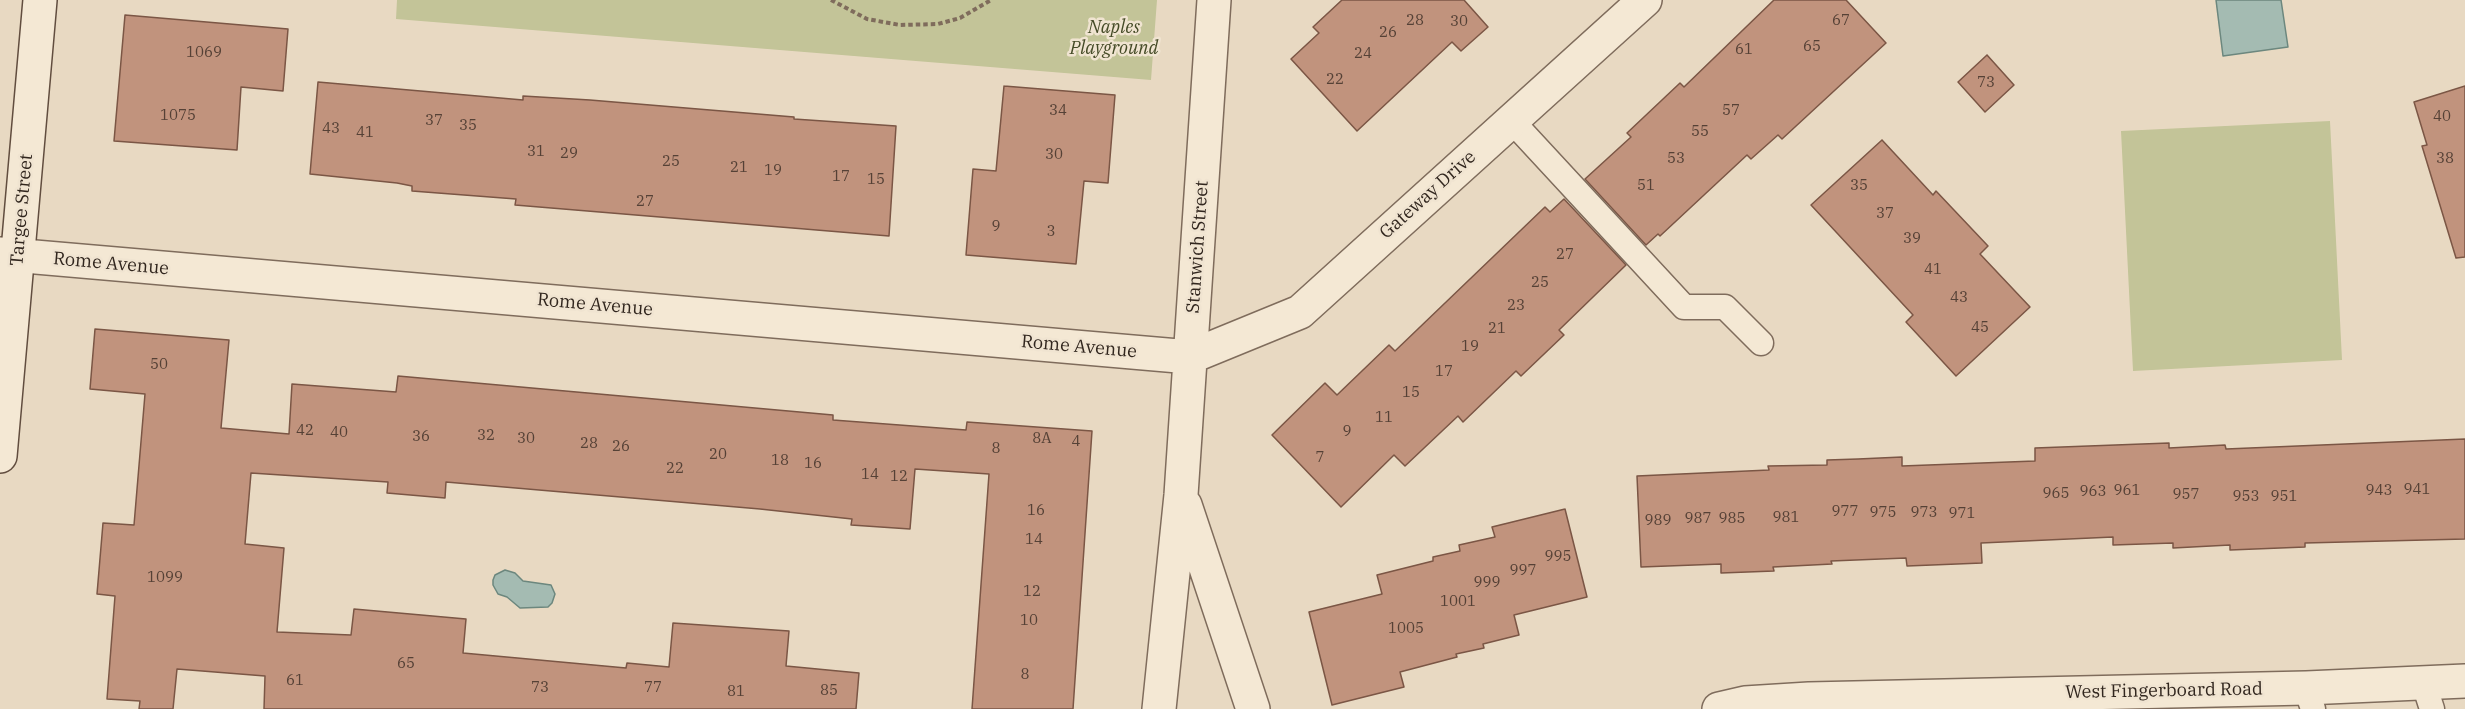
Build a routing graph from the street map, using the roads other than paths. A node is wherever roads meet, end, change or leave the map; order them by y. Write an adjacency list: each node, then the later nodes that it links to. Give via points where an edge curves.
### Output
1 (40, 0): 5 (street, Targee Street)
2 (1214, 0): 7 (street, Stanwich Street)
3 (1645, 0): 4 (street, Gateway Drive)
4 (1511, 120): 6 (lane, via 1684,307 1725,307); 7 (street, Gateway Drive, via 1300,312)
5 (9, 255): 7 (street, Rome Avenue); 8 (street, Targee Street)
6 (1761, 343)
7 (1190, 357): 9 (street, Stanwich Street)
8 (0, 456)
9 (1181, 495): 14 (street, Stanwich Street); 15 (street, Stanwich Street)
10 (2465, 681): 11 (street, West Fingerboard Road)
11 (2428, 697): 12 (street, West Fingerboard Road)
12 (2309, 699): 13 (street, West Fingerboard Road)
13 (1811, 704): 16 (street, West Fingerboard Road, via 1745,703)
14 (1159, 709)
15 (1252, 709)
16 (1719, 709)

